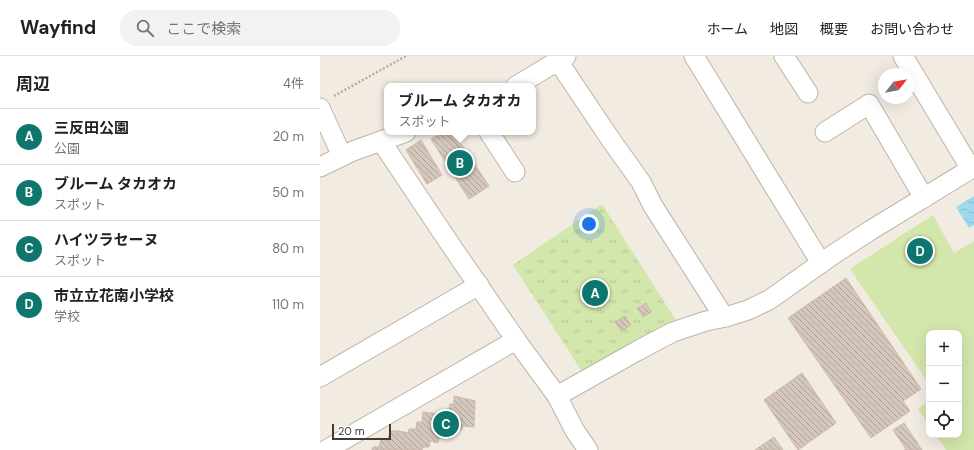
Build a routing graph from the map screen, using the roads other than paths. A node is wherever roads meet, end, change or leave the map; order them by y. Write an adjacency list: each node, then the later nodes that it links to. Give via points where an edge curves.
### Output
1 (694, 56): 17 (street)
2 (784, 56): 6 (street)
3 (903, 56): 14 (street)
4 (562, 58): 5 (street); 19 (street)
5 (521, 83)
6 (808, 93)
7 (327, 102): 12 (street)
8 (825, 132): 16 (street, via 869,104)
9 (397, 135): 11 (street)
10 (491, 135): 15 (street)
11 (381, 140): 12 (street); 18 (street)
12 (342, 156): 13 (street)
13 (320, 167)
14 (972, 168): 16 (street)
15 (515, 172)
16 (924, 198): 17 (street)
17 (821, 263): 19 (street, via 769,300)
18 (479, 285): 20 (street); 21 (street)
19 (724, 317): 22 (street, via 673,332)
20 (516, 340): 22 (street); 23 (street)
21 (320, 377)
22 (557, 396): 24 (street)
23 (326, 450)
24 (588, 450)

